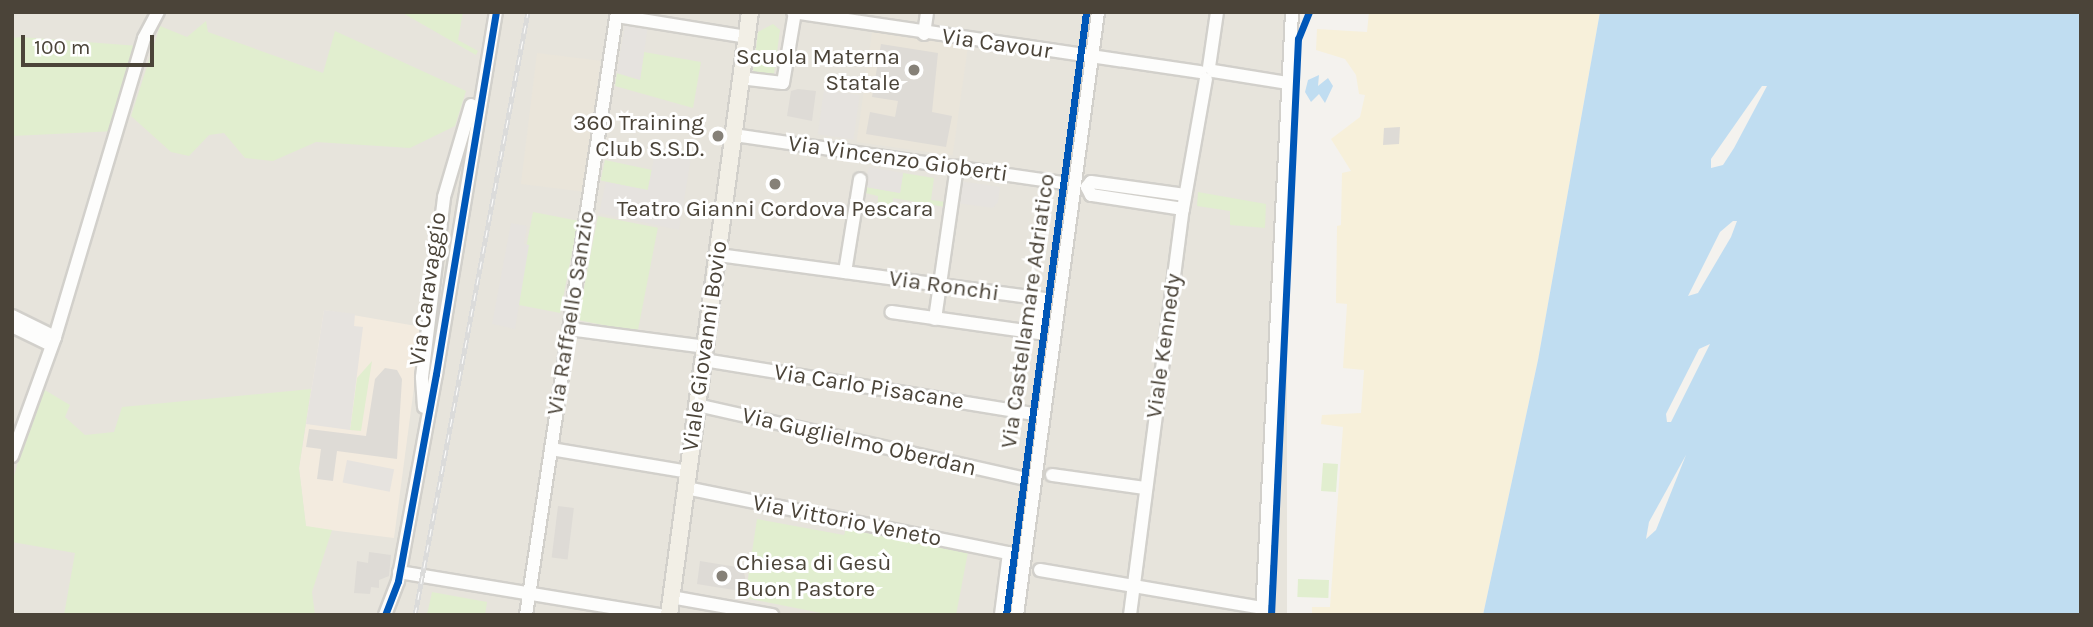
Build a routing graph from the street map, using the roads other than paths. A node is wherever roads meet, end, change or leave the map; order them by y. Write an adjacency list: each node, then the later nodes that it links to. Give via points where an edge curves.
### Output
1 (158, 12): 30 (street, via 144,38)
2 (496, 12): 41 (street, Via Caravaggio)
3 (750, 12): 11 (main road, Viale Giovanni Bovio)
4 (794, 12): 10 (street, Via Cavour); 14 (street, via 783,83)
5 (927, 12): 10 (street)
6 (1098, 12): 12 (street, Via Castellamare Adriatico)
7 (1217, 12): 13 (street, Viale Kennedy)
8 (1292, 12): 15 (street)
9 (617, 14): 11 (street); 29 (street, Via Raffaello Sanzio)
10 (923, 34): 12 (street, Via Cavour)
11 (746, 37): 14 (main road, Viale Giovanni Bovio)
12 (1092, 57): 13 (street, Via Cavour); 52 (street, Via Castellamare Adriatico)
13 (1207, 72): 15 (street, Via Cavour); 20 (street, Viale Kennedy)
14 (740, 78): 16 (main road, Viale Giovanni Bovio)
15 (1287, 83): 45 (street)
16 (734, 135): 17 (street, Via Vincenzo Gioberti); 22 (main road, Viale Giovanni Bovio)
17 (957, 167): 19 (street, Via Vincenzo Gioberti); 24 (street)
18 (860, 179): 23 (street)
19 (1062, 183)
20 (1185, 195): 21 (street, Viale Kennedy); 21 (street, via 1091,182 1087,187 1091,195)
21 (1183, 209): 39 (street, Viale Kennedy)
22 (719, 255): 23 (street, Via Ronchi); 31 (main road, Viale Giovanni Bovio)
23 (845, 272): 24 (street, Via Ronchi)
24 (940, 286): 27 (street); 27 (street, Via Ronchi, via 1044,299 1040,332)
25 (891, 312): 27 (street)
26 (12, 316): 30 (street)
27 (935, 319)
28 (12, 326): 30 (street)
29 (569, 329): 31 (street, Via Carlo Pisacane); 34 (street, Via Raffaello Sanzio)
30 (53, 341): 35 (street)
31 (705, 354): 32 (main road, Viale Giovanni Bovio); 33 (street, Via Carlo Pisacane)
32 (697, 405): 37 (street, Via Guglielmo Oberdan); 38 (main road, Viale Giovanni Bovio)
33 (1033, 414)
34 (551, 449): 38 (street, Via Vittorio Veneto); 43 (street, Via Raffaello Sanzio)
35 (12, 456)
36 (1052, 475): 39 (street)
37 (1022, 478)
38 (687, 480): 44 (main road, Viale Giovanni Bovio); 51 (street, Via Vittorio Veneto, via 1009,553)
39 (1144, 488): 42 (street, Viale Kennedy)
40 (1040, 570): 42 (street)
41 (402, 574): 43 (street); 46 (street, Via Caravaggio)
42 (1134, 589): 45 (street); 53 (street, Viale Kennedy)
43 (528, 596): 47 (street, Via Raffaello Sanzio); 48 (street)
44 (671, 597): 49 (main road, Viale Giovanni Bovio); 50 (street)
45 (1262, 611)
46 (385, 615)
47 (526, 615)
48 (660, 615)
49 (669, 615)
50 (772, 615)
51 (1001, 615)
52 (1017, 615)
53 (1130, 615)

